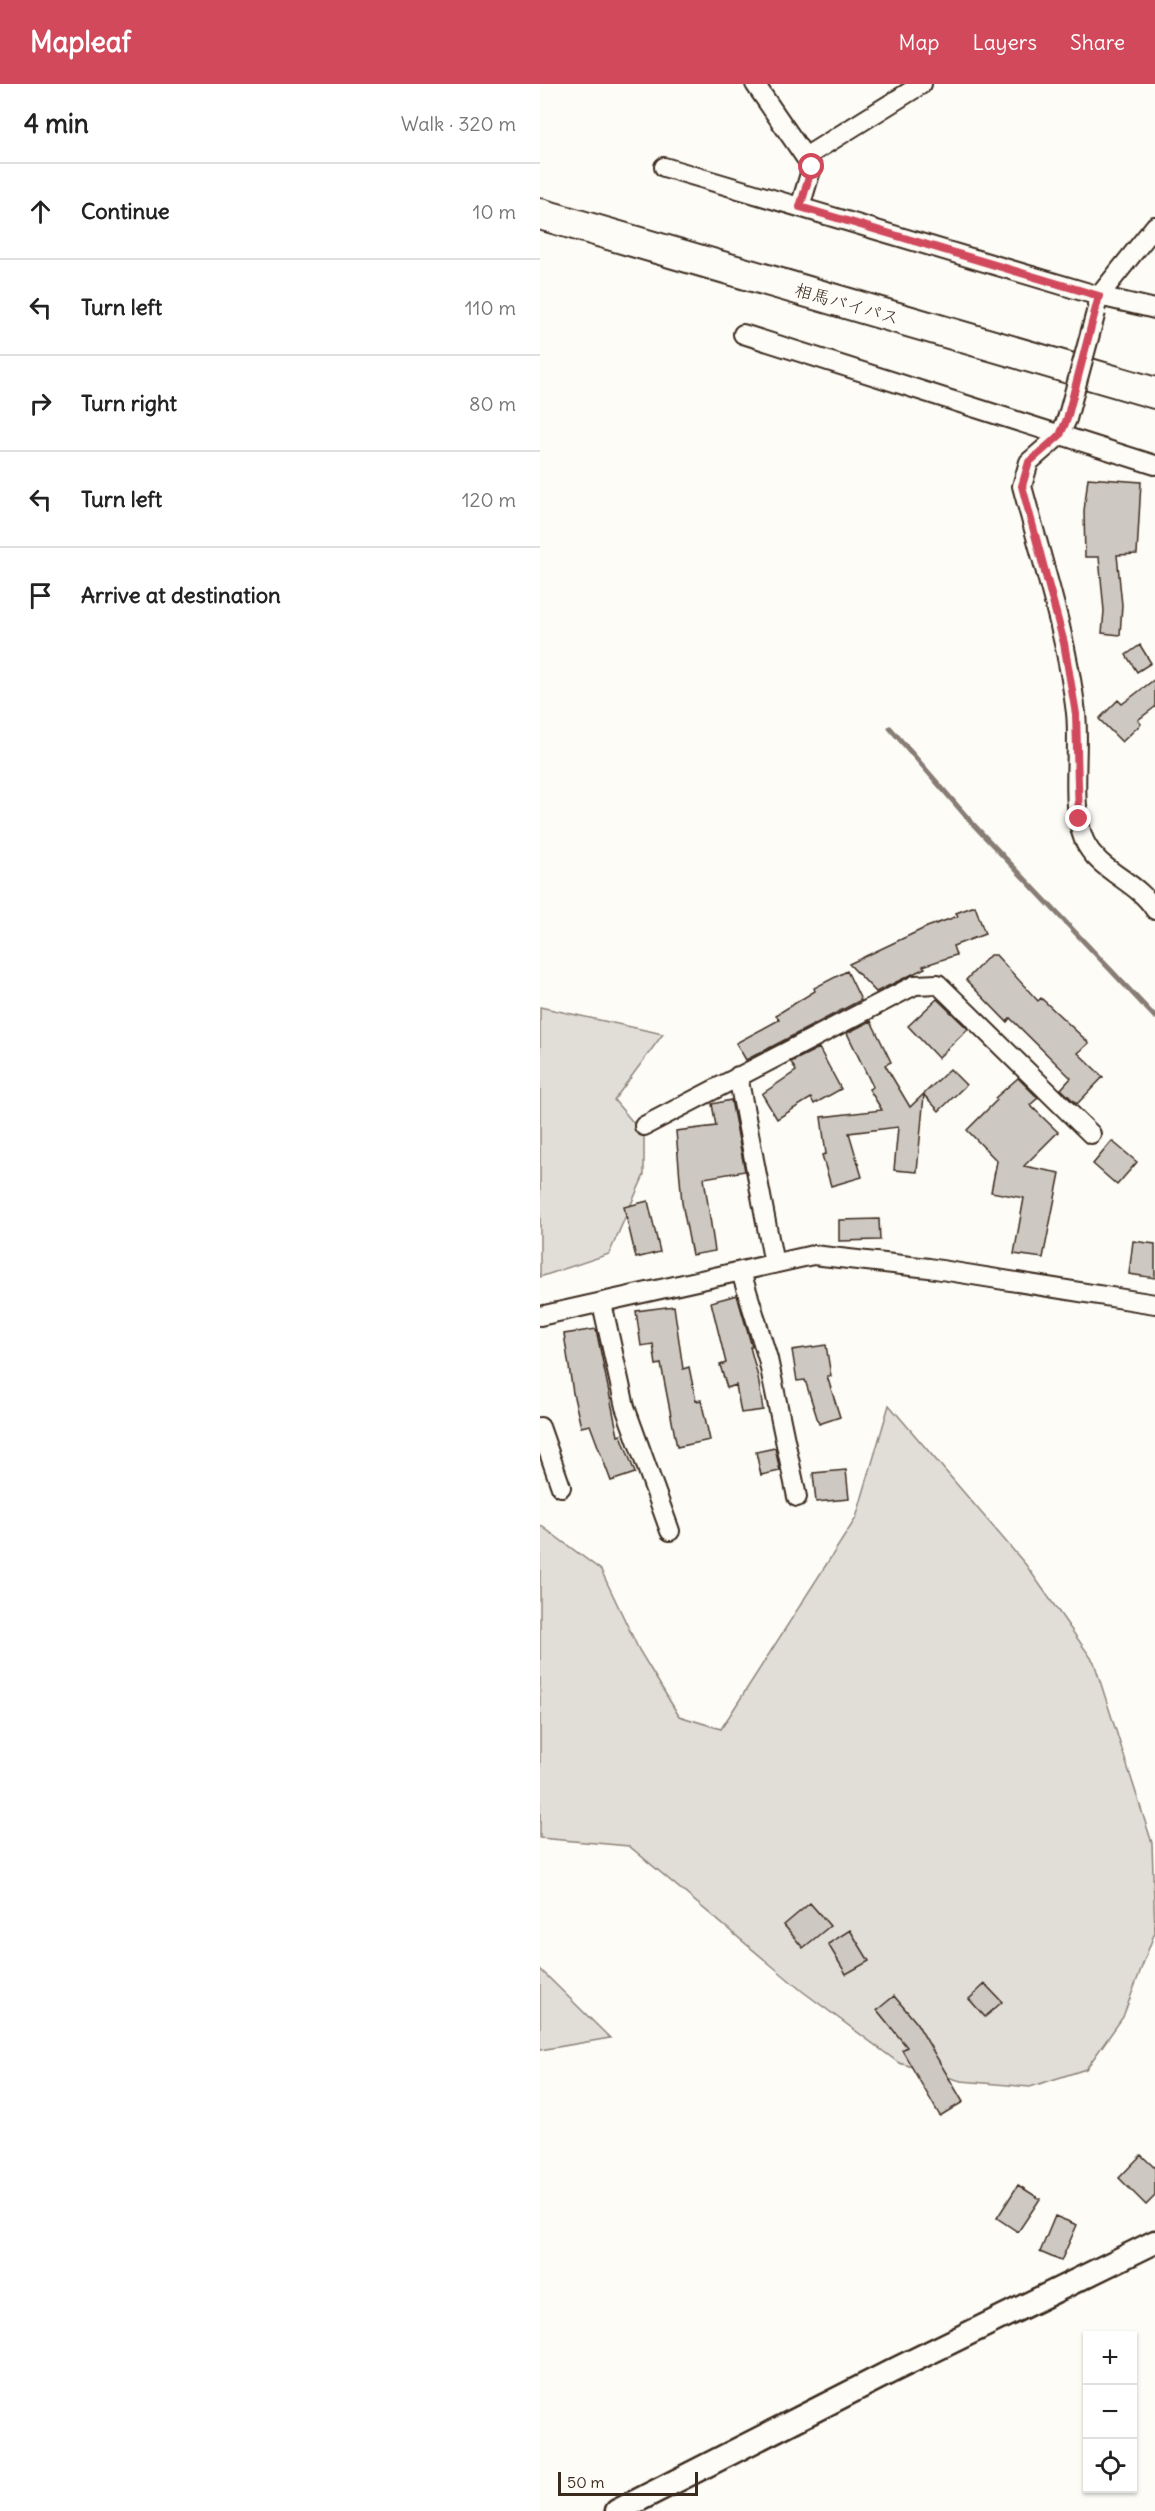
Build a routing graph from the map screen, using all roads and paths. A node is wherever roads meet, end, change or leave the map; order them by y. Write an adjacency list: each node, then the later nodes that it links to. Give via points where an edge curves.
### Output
1 (754, 84): 3 (street)
2 (910, 87): 3 (street)
3 (805, 157): 5 (street, via 812,167)
4 (664, 167): 5 (street)
5 (800, 207): 8 (street)
6 (540, 214): 11 (highway, 相馬バイパス)
7 (1155, 226): 8 (street)
8 (1097, 304): 9 (street); 12 (street, bridge)
9 (1155, 309)
10 (743, 334): 12 (street)
11 (1155, 393)
12 (1064, 427): 13 (street); 14 (street, via 1029,462 1022,486 1064,643 1076,714 1079,819 1085,841 1096,858 1148,897)
13 (1155, 465)
14 (1155, 910)
15 (738, 1076): 16 (street); 17 (street, via 915,985 938,984); 18 (street)
16 (644, 1125)
17 (1091, 1134)
18 (774, 1264): 19 (street); 21 (street, via 813,1255 998,1278)
19 (741, 1272): 20 (street); 25 (street, via 768,1359)
20 (602, 1303): 22 (street); 26 (street, via 625,1407)
21 (1155, 1304)
22 (540, 1316)
23 (540, 1427): 24 (street)
24 (561, 1487)
25 (797, 1497)
26 (670, 1531)
27 (1155, 2242): 28 (street)
28 (617, 2511)

